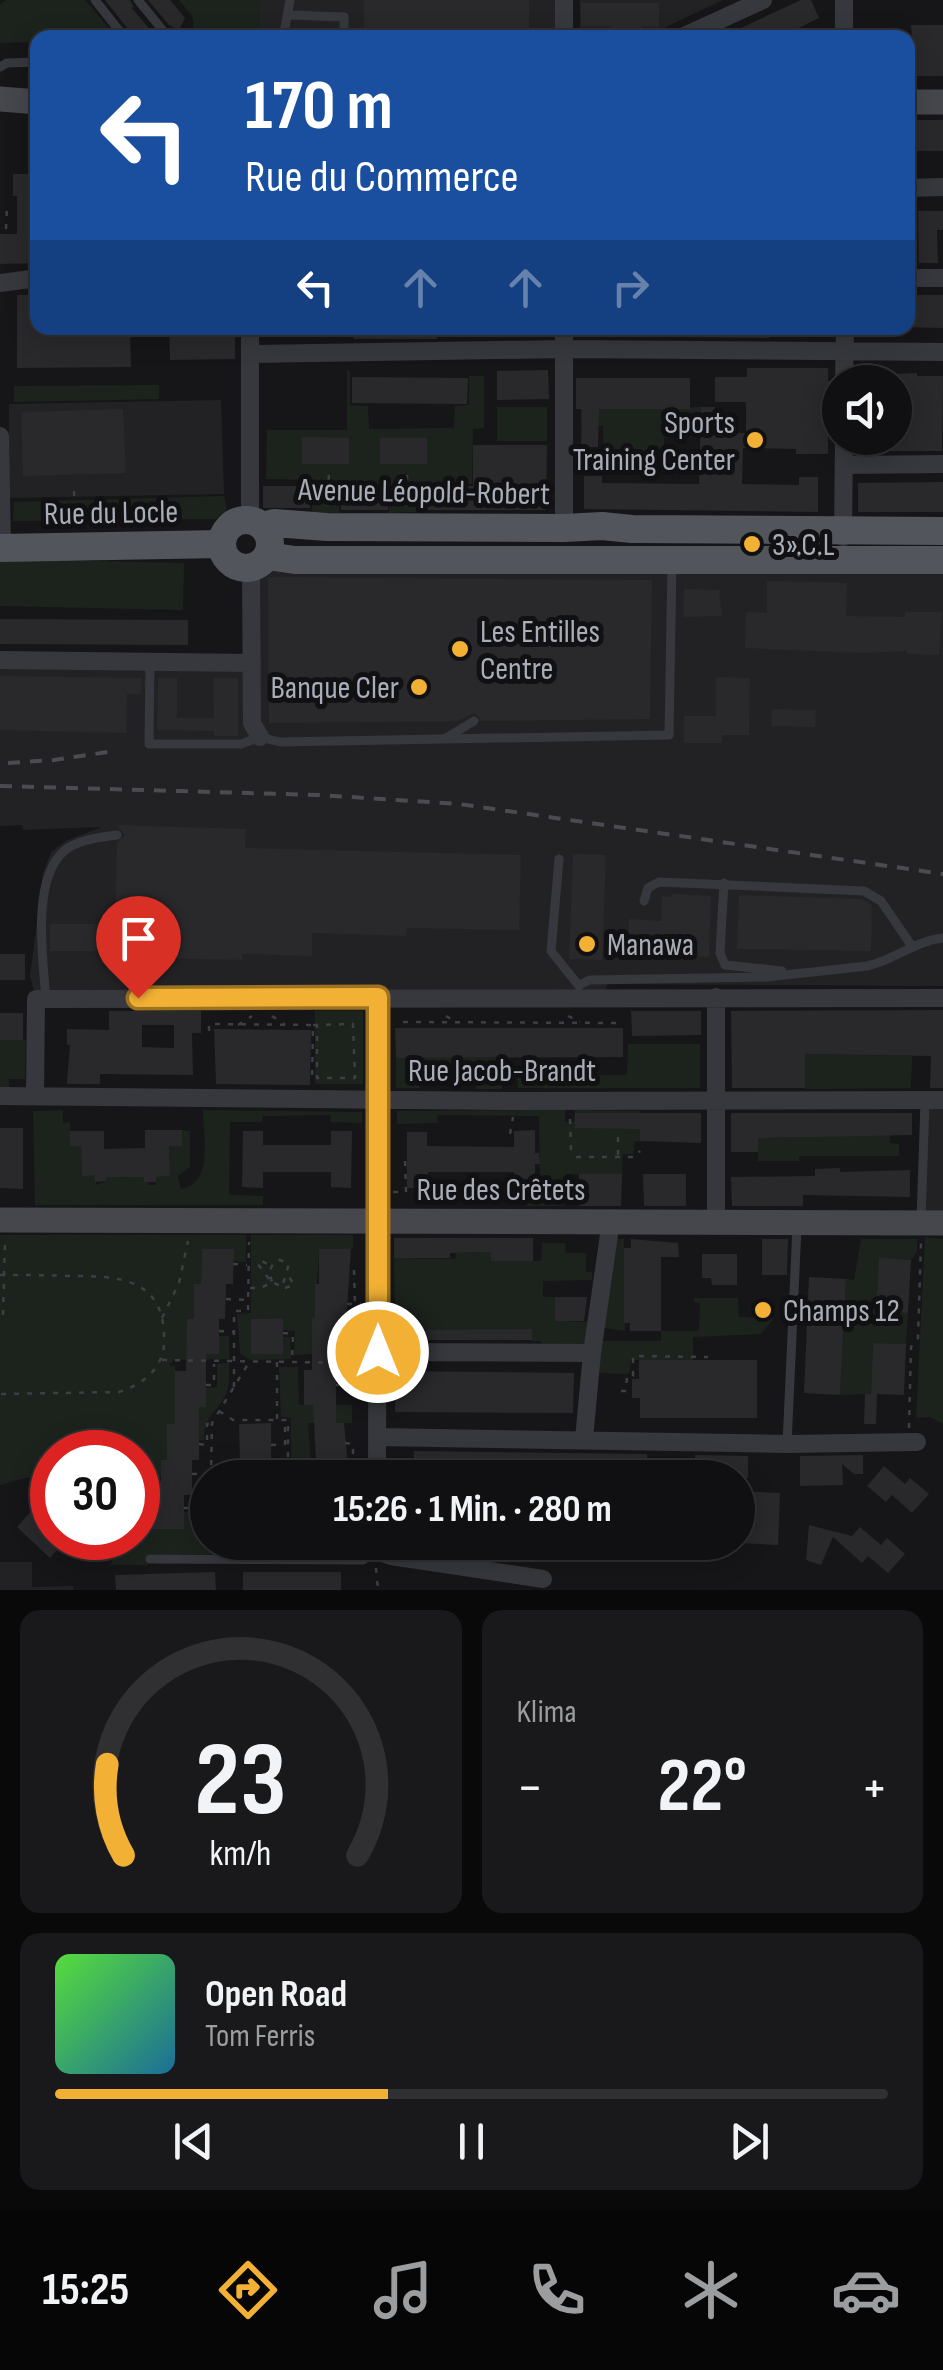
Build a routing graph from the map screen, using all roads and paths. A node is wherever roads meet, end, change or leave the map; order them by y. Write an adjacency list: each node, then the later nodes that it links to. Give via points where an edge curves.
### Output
1 (95, 0): 8 (lane)
2 (138, 0): 9 (lane)
3 (290, 0): 7 (lane)
4 (564, 0): 12 (street)
5 (763, 0): 13 (street)
6 (844, 0): 14 (street)
7 (290, 15): 10 (lane); 11 (lane, via 344,17)
8 (119, 30)
9 (162, 30)
10 (285, 30)
11 (344, 30)
12 (564, 30)
13 (697, 30)
14 (844, 30)
15 (30, 62): 16 (lane)
16 (0, 68)
17 (0, 100): 18 (main road)
18 (30, 102)
19 (915, 102): 20 (main road)
20 (943, 102)
21 (915, 188): 22 (street)
22 (943, 188)
23 (7, 205): 24 (path)
24 (6, 229)
25 (915, 278): 26 (street)
26 (943, 278)
27 (30, 279): 28 (street)
28 (0, 283)
29 (250, 335): 35 (street)
30 (564, 335): 32 (street)
31 (844, 335): 33 (street)
32 (565, 349): 33 (street); 35 (street); 48 (street)
33 (844, 350): 34 (street); 36 (street)
34 (943, 352)
35 (250, 354): 47 (street)
36 (844, 365)
37 (0, 436): 52 (street)
38 (844, 455): 40 (street)
39 (943, 464): 40 (street)
40 (844, 465): 49 (street)
41 (329, 469): 44 (path)
42 (407, 469): 45 (path)
43 (74, 491): 46 (path)
44 (328, 504)
45 (406, 506)
46 (75, 524)
47 (256, 524): 48 (main road, Avenue Léopold-Robert); 51 (main road, via 233,524); 57 (main road, via 269,537)
48 (564, 528): 49 (main road, Avenue Léopold-Robert); 54 (main road)
49 (843, 530): 50 (main road, Avenue Léopold-Robert); 53 (street)
50 (943, 531)
51 (222, 544): 52 (main road, Rue du Locle); 57 (main road, via 239,566)
52 (1, 548)
53 (842, 559): 55 (main road, Avenue Léopold-Robert); 56 (main road, Avenue Léopold-Robert)
54 (564, 560): 55 (main road, Avenue Léopold-Robert); 57 (main road, Avenue Léopold-Robert)
55 (672, 560): 63 (lane, via 669,736)
56 (943, 560)
57 (259, 561): 60 (street)
58 (0, 660): 59 (street)
59 (150, 662): 60 (street); 62 (lane, via 149,744 241,744)
60 (252, 663): 62 (street, via 252,723)
61 (474, 721): 63 (lane)
62 (260, 737): 63 (lane)
63 (444, 740)
64 (117, 835): 75 (lane, via 73,846 51,870 41,924)
65 (560, 859): 71 (lane, via 551,951)
66 (724, 883): 67 (lane, via 659,882); 69 (lane, via 864,891 880,900); 70 (lane, via 725,965)
67 (644, 901)
68 (943, 938): 69 (lane)
69 (912, 945): 70 (lane, via 882,962)
70 (810, 973): 71 (lane, via 590,980)
71 (582, 991): 72 (street); 73 (street)
72 (716, 996): 74 (street); 89 (street)
73 (378, 997): 75 (street); 90 (street)
74 (943, 998)
75 (41, 999): 88 (street)
76 (262, 1011): 83 (path)
77 (446, 1016): 80 (path)
78 (403, 1022): 80 (path)
79 (619, 1022): 82 (path)
80 (458, 1023): 81 (path)
81 (556, 1023): 82 (path); 82 (path, via 568,1014)
82 (581, 1023)
83 (285, 1025): 84 (path); 85 (path, via 209,1024)
84 (315, 1025): 84 (path, via 354,1024 355,1078 317,1078); 86 (path)
85 (209, 1031)
86 (312, 1089)
87 (0, 1096): 88 (street, Rue Jacob-Brandt)
88 (35, 1096): 90 (street, Rue Jacob-Brandt)
89 (716, 1099): 90 (street, Rue Jacob-Brandt); 91 (street, Rue Jacob-Brandt); 100 (street)
90 (378, 1100): 105 (street)
91 (934, 1100): 106 (lane)
92 (513, 1116): 94 (path)
93 (570, 1121): 97 (path, via 574,1155)
94 (510, 1134)
95 (618, 1135): 97 (path)
96 (640, 1151): 97 (path)
97 (618, 1157)
98 (405, 1160): 99 (path, via 406,1192)
99 (392, 1192)
100 (716, 1220): 101 (main road, Rue des Crêtets); 102 (main road, Rue des Crêtets)
101 (611, 1221): 105 (main road, Rue des Crêtets); 131 (street)
102 (797, 1221): 106 (main road, Rue des Crêtets); 156 (lane)
103 (193, 1222): 104 (main road, Rue des Crêtets); 107 (main road, Rue des Crêtets); 125 (path)
104 (249, 1222): 105 (main road, Rue des Crêtets); 109 (path)
105 (378, 1222): 133 (street)
106 (928, 1226): 152 (path, via 918,1338 910,1347)
107 (3, 1228): 113 (path)
108 (234, 1264): 109 (path)
109 (248, 1264): 116 (path)
110 (271, 1266): 112 (path, via 286,1262); 114 (path); 114 (path, via 258,1263)
111 (367, 1270): 121 (path, via 352,1271)
112 (288, 1274): 115 (path); 115 (path, via 294,1285)
113 (2, 1275): 124 (path); 125 (path, via 126,1278 152,1297)
114 (271, 1281): 115 (path); 116 (path)
115 (282, 1287)
116 (248, 1288): 119 (path)
117 (226, 1299): 118 (path)
118 (235, 1299): 119 (path); 123 (path)
119 (248, 1300): 123 (path, via 248,1310)
120 (347, 1304): 121 (path)
121 (355, 1304): 122 (path)
122 (367, 1304)
123 (235, 1311): 127 (path)
124 (4, 1315)
125 (161, 1320): 134 (path)
126 (219, 1332): 127 (path)
127 (234, 1332): 136 (path)
128 (283, 1333): 139 (path, via 293,1334)
129 (344, 1334): 130 (path)
130 (368, 1334)
131 (592, 1353): 133 (street); 151 (street)
132 (708, 1357): 144 (path, via 633,1356 624,1391)
133 (378, 1358): 140 (path); 150 (street)
134 (160, 1360): 135 (path); 145 (path, via 144,1380 119,1392)
135 (214, 1361): 136 (path); 142 (path, via 214,1386)
136 (234, 1361): 137 (path); 143 (path)
137 (250, 1362): 138 (path); 143 (path)
138 (276, 1362): 139 (path); 147 (path)
139 (292, 1362): 140 (path)
140 (350, 1363): 141 (path, via 350,1385)
141 (336, 1385)
142 (206, 1386)
143 (234, 1386): 146 (path)
144 (632, 1388)
145 (0, 1394)
146 (219, 1411): 147 (path, via 233,1420); 149 (path)
147 (277, 1420): 148 (path)
148 (285, 1420): 155 (path, via 285,1444); 158 (path)
149 (212, 1423): 154 (path, via 207,1444); 157 (path)
150 (378, 1436): 151 (street); 160 (street)
151 (584, 1439): 156 (street)
152 (913, 1442): 156 (street)
153 (344, 1443): 159 (path, via 354,1444)
154 (199, 1444)
155 (271, 1444)
156 (787, 1444)
157 (211, 1460)
158 (288, 1460)
159 (353, 1460)
160 (377, 1460)
161 (184, 1508): 162 (path)
162 (190, 1508)
163 (190, 1558): 164 (lane)
164 (160, 1559)
165 (375, 1560): 168 (path)
166 (415, 1560): 167 (street)
167 (543, 1580)
168 (378, 1590)

